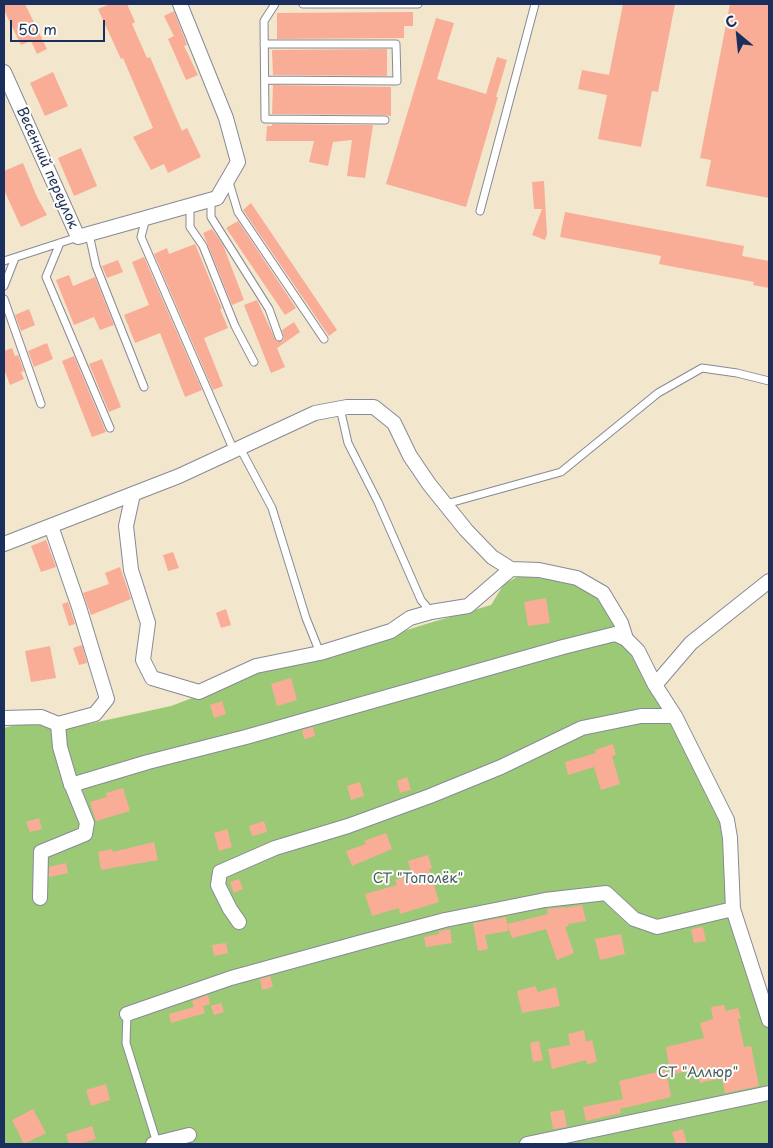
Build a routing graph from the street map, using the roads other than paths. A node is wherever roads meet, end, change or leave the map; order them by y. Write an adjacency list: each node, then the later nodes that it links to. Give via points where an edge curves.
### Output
1 (180, 4): 10 (street, via 231,136 238,162)
2 (275, 4): 6 (lane, via 264,21)
3 (303, 4): 4 (lane)
4 (418, 4)
5 (535, 4): 13 (lane)
6 (264, 44): 8 (lane); 8 (lane, via 396,44 397,81)
7 (4, 72): 15 (street, Весенний переулок)
8 (265, 80): 9 (lane, via 265,119)
9 (385, 120)
10 (228, 179): 11 (street, via 217,198); 22 (lane, via 238,212)
11 (211, 200): 12 (street); 21 (lane, via 211,217 268,309)
12 (190, 206): 14 (street); 23 (lane, via 190,227 203,246 235,326)
13 (480, 211)
14 (146, 218): 15 (street); 29 (lane, via 141,237)
15 (84, 235): 16 (lane); 25 (lane)
16 (60, 243): 17 (lane); 28 (lane, via 46,277)
17 (15, 258): 18 (lane); 19 (lane)
18 (4, 261)
19 (4, 286)
20 (4, 298): 26 (lane)
21 (279, 337)
22 (324, 339)
23 (254, 362)
24 (769, 381): 31 (lane, via 702,368 658,393 561,472)
25 (144, 387)
26 (41, 404)
27 (340, 408): 29 (street, via 315,413); 31 (street, via 374,407 394,422 410,456); 36 (lane, via 348,443 421,600)
28 (110, 428)
29 (237, 449): 30 (street); 38 (lane, via 272,508)
30 (133, 494): 32 (street); 38 (street, via 126,526 131,570 148,623 143,660 152,678 200,692 256,666)
31 (446, 504): 34 (street, via 492,557)
32 (51, 526): 33 (street); 42 (street, via 80,607 107,699 95,714)
33 (4, 544)
34 (511, 569): 36 (street, via 468,606); 37 (street, via 539,570 577,578 603,593 621,622)
35 (769, 581): 39 (street, via 691,643)
36 (431, 612): 38 (street, via 410,618 391,631)
37 (626, 639): 39 (street, via 638,651); 43 (street, via 616,634 563,647)
38 (320, 653)
39 (655, 686): 40 (street)
40 (675, 716): 45 (street, via 727,820); 46 (street, via 641,716 582,728 501,767 430,796 275,848 220,872 218,885)
41 (4, 718): 42 (street, via 41,717)
42 (58, 724): 43 (street, via 60,747)
43 (71, 784): 44 (street, via 87,823 85,834 41,852)
44 (40, 898)
45 (733, 909): 47 (street); 48 (street, via 657,927 634,919 606,893 545,900 445,920 362,942 231,978)
46 (239, 922)
47 (766, 1000): 49 (street)
48 (127, 1014): 52 (lane, via 126,1043)
49 (769, 1020)
50 (769, 1093): 53 (street)
51 (189, 1135): 52 (street)
52 (155, 1143)
53 (527, 1144)

